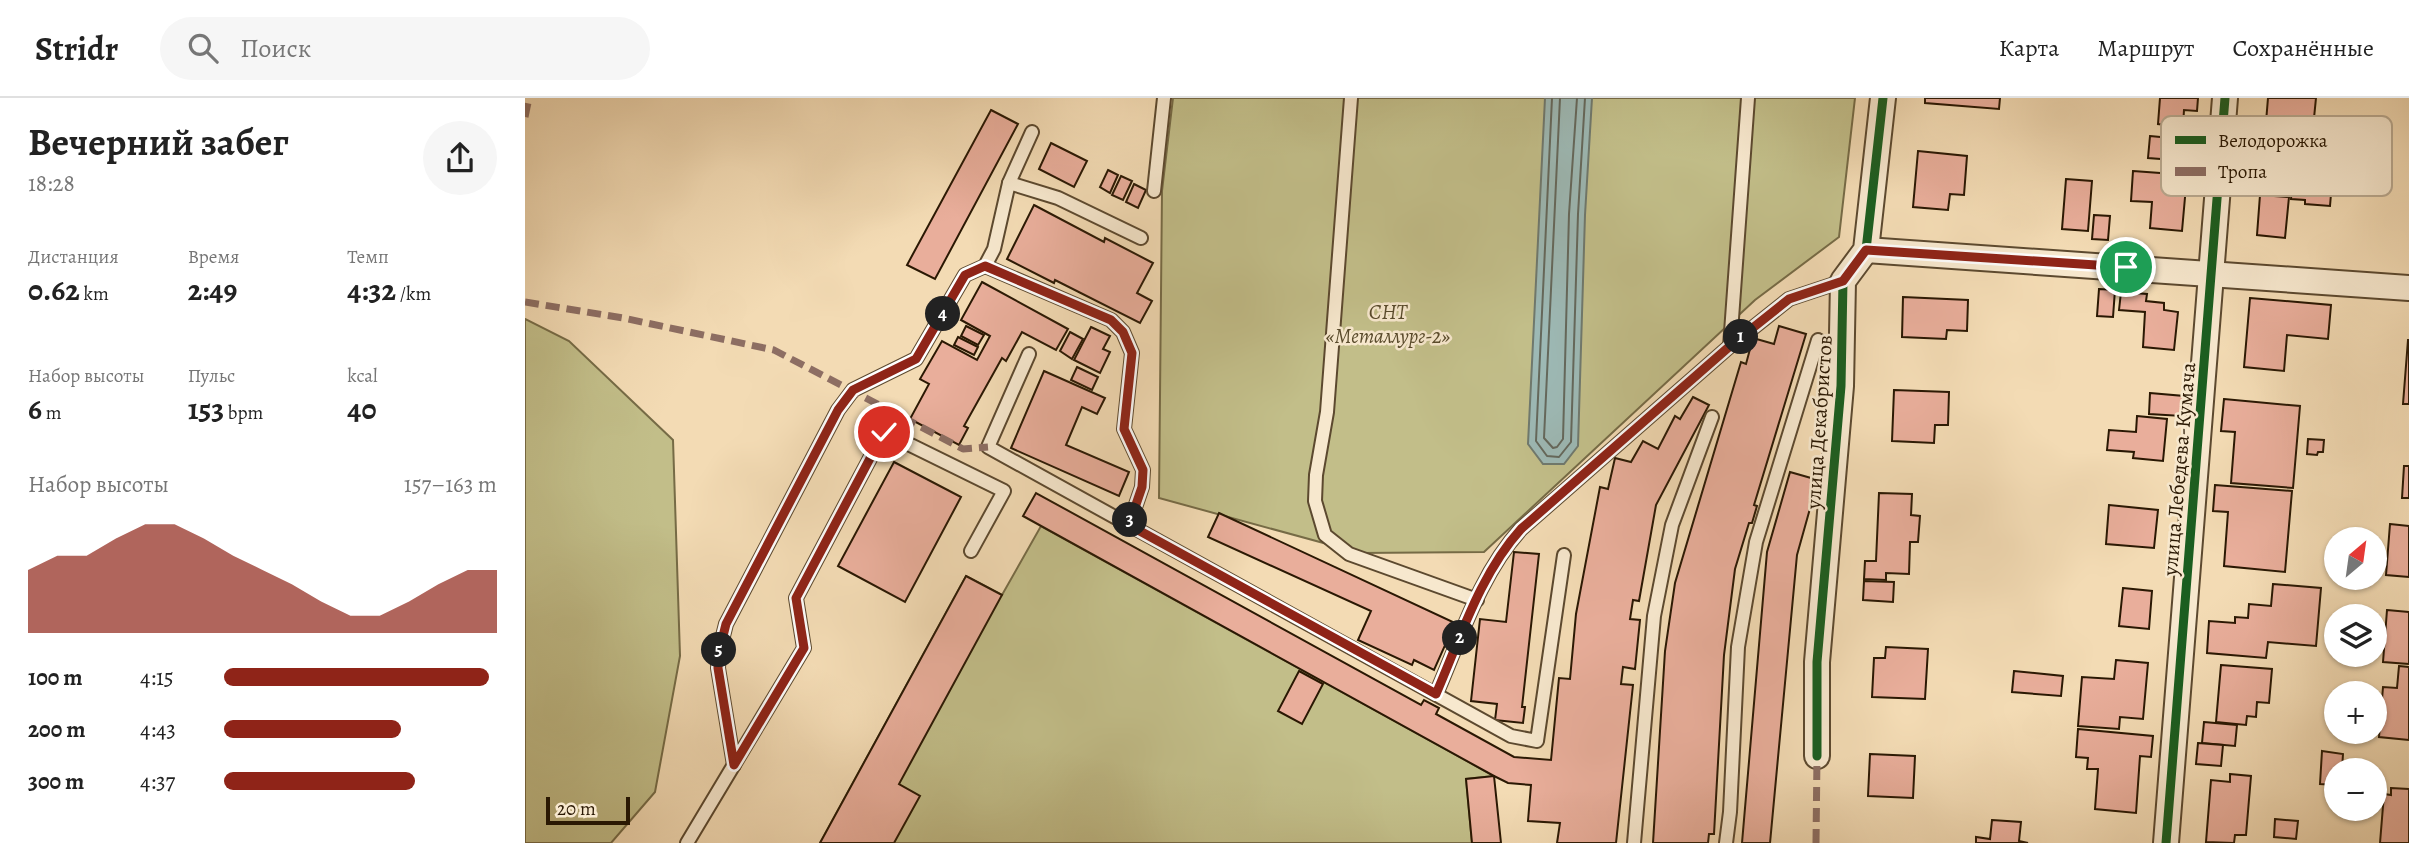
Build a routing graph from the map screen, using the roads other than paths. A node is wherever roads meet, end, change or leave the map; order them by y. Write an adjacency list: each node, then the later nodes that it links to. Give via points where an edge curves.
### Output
1 (1164, 98): 9 (lane)
2 (1351, 98): 24 (lane, via 1327,412 1315,501 1325,535 1349,554)
3 (1748, 98): 18 (lane)
4 (1883, 98): 12 (street)
5 (2225, 98): 6 (street, улица Лебедева-Кумача)
6 (2224, 116)
7 (1033, 132): 8 (lane)
8 (1009, 183): 11 (lane, via 1058,198); 13 (lane, via 994,249)
9 (1154, 191)
10 (2218, 196): 14 (street, улица Лебедева-Кумача)
11 (1141, 237)
12 (1866, 250): 14 (street); 15 (street)
13 (985, 266): 21 (lane, via 1111,320 1123,332 1132,353 1124,429 1143,470); 27 (lane, via 965,275 916,359 853,390 838,410 726,624 718,668)
14 (2212, 273): 16 (street); 31 (street, улица Лебедева-Кумача)
15 (1843, 281): 18 (lane, via 1789,299); 26 (street, улица Декабристов, via 1842,386 1817,662)
16 (2409, 288)
17 (1818, 341): 30 (lane, via 1756,542 1738,647)
18 (1730, 346): 24 (lane, via 1521,529 1504,548)
19 (1029, 354): 21 (lane, via 988,447)
20 (1713, 417): 29 (lane, via 1672,525 1654,616)
21 (1129, 525): 25 (lane)
22 (971, 551): 27 (lane, via 1004,491 884,432 796,598 804,648)
23 (1564, 555): 25 (lane, via 1537,741 1511,736)
24 (1476, 600): 25 (lane)
25 (1436, 694)
26 (1817, 756)
27 (734, 765): 28 (lane)
28 (687, 843)
29 (1634, 843)
30 (1726, 843)
31 (2166, 843)

